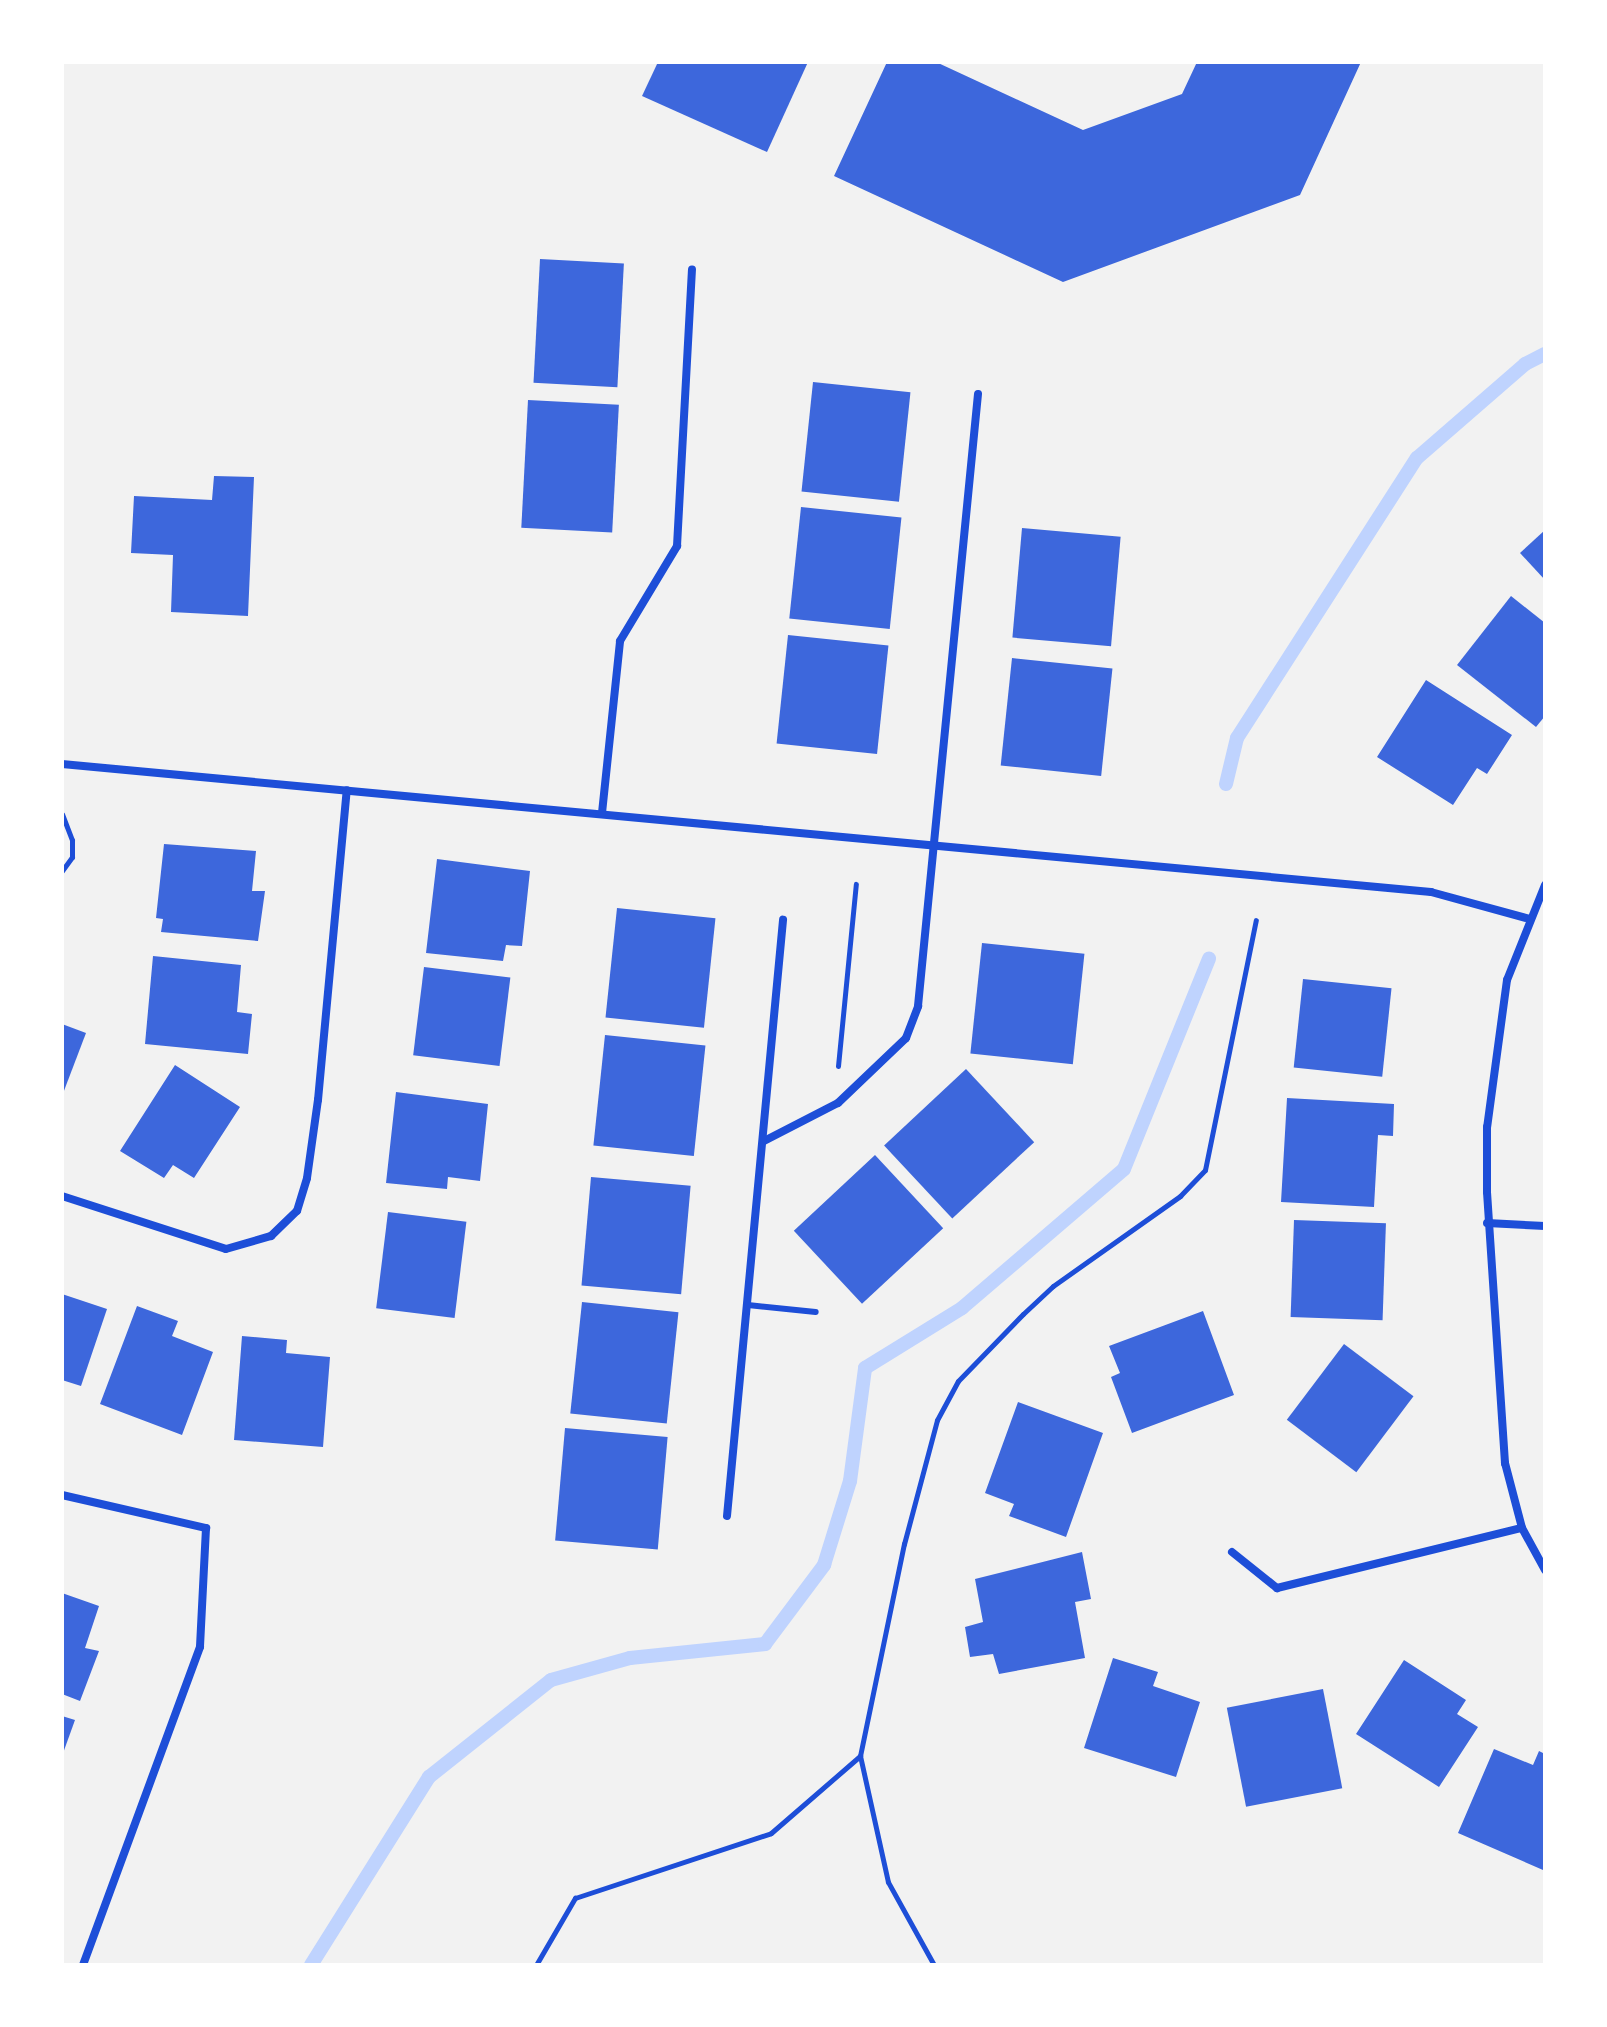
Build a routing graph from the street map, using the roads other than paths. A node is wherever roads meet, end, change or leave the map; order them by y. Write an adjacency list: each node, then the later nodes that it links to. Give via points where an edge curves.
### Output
1 (692, 269): 5 (street, via 677,546 620,641)
2 (978, 394): 6 (street)
3 (62, 764): 4 (street)
4 (347, 790): 5 (street); 11 (street, via 318,1100 297,1211 271,1236 226,1249)
5 (602, 813): 6 (street)
6 (931, 844): 8 (street, via 1431,892); 10 (street, via 914,1016 906,1038 834,1105)
7 (1545, 885): 8 (street)
8 (1530, 919): 12 (street, via 1507,980 1494,1063 1487,1127)
9 (783, 920): 10 (street)
10 (764, 1141): 14 (street)
11 (62, 1196)
12 (1487, 1223): 13 (street); 18 (street, via 1505,1463)
13 (1545, 1226)
14 (748, 1305): 15 (lane); 17 (street)
15 (816, 1312)
16 (62, 1495): 21 (street, via 206,1528 200,1647)
17 (727, 1516)
18 (1522, 1528): 19 (street, via 1277,1588); 20 (street)
19 (1232, 1552)
20 (1545, 1570)
21 (83, 1965)

